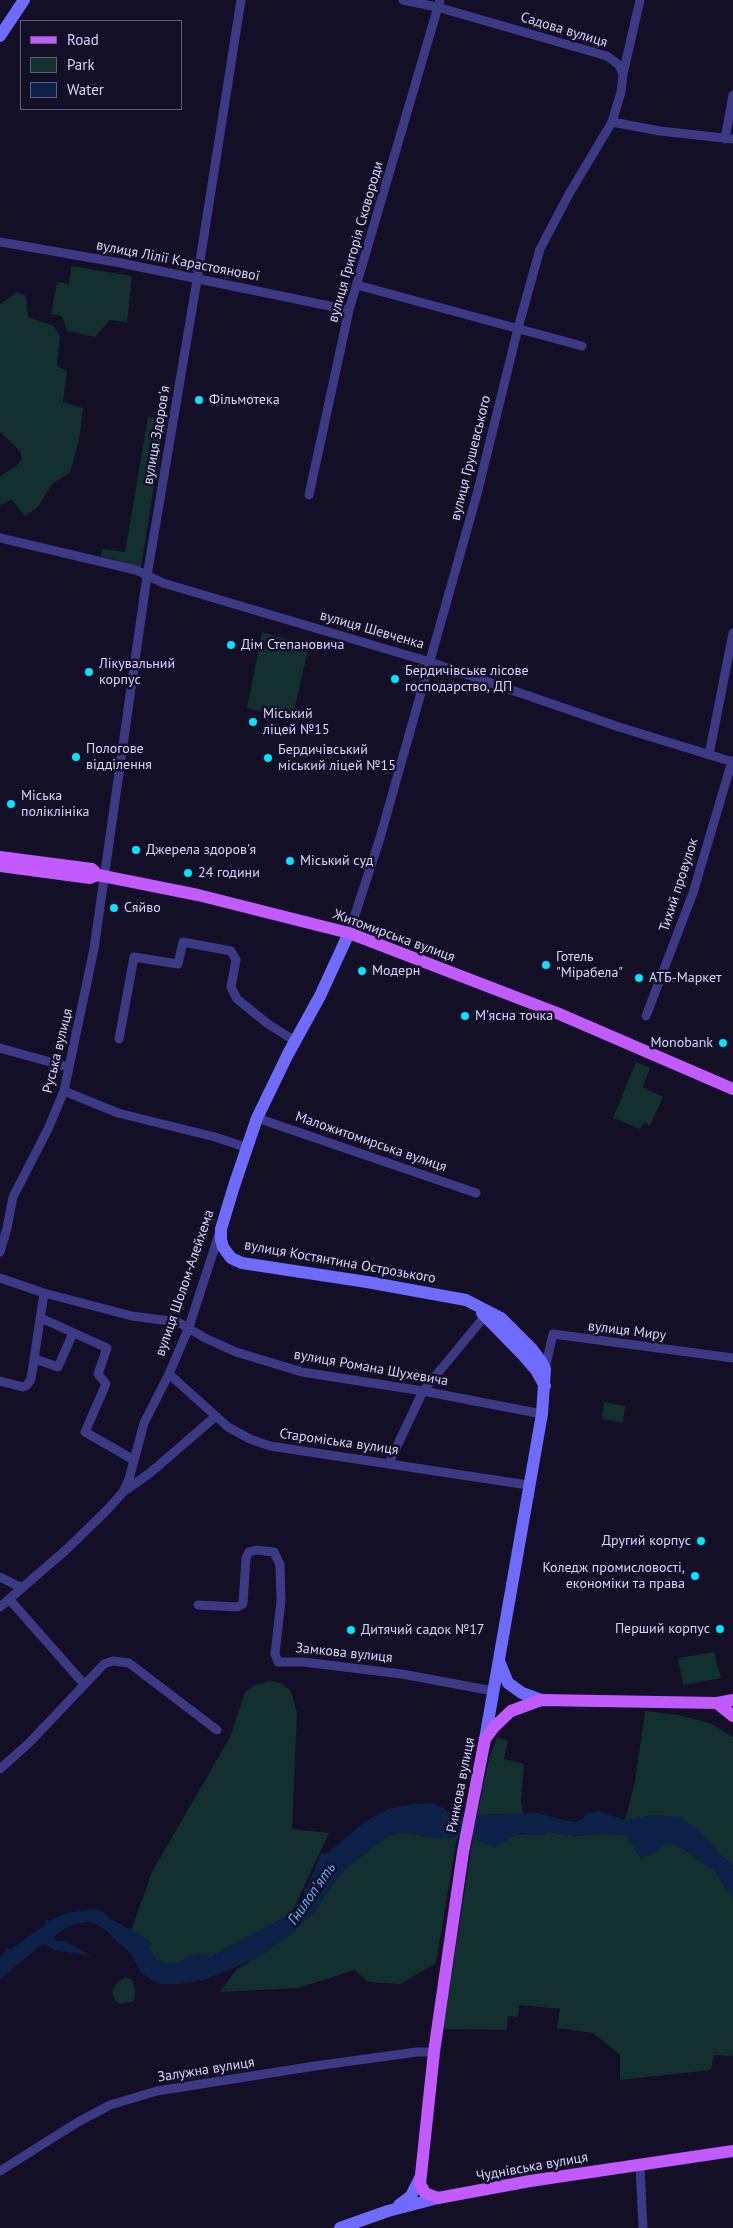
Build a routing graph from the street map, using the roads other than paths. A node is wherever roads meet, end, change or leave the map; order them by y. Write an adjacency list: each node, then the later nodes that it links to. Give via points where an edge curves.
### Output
1 (24, 0): 6 (main road)
2 (241, 0): 12 (street, вулиця Здоровʼя)
3 (403, 0): 5 (street, Садова вулиця)
4 (640, 0): 7 (street, вулиця Грушевського)
5 (438, 4): 7 (street, Садова вулиця, via 607,56 619,65); 13 (street, вулиця Григорія Сковороди)
6 (0, 36)
7 (623, 74): 9 (street, вулиця Грушевського)
8 (733, 95): 10 (street)
9 (612, 122): 10 (street); 15 (street, вулиця Грушевського, via 540,249)
10 (729, 139)
11 (0, 242): 12 (street, вулиця Лілії Карастоянової, via 121,262)
12 (197, 280): 14 (street, вулиця Лілії Карастоянової); 19 (street, вулиця Здоровʼя)
13 (357, 285): 14 (street, вулиця Григорія Сковороди); 15 (street)
14 (349, 310): 17 (street, вулиця Григорія Сковороди)
15 (518, 328): 16 (street); 21 (street, вулиця Грушевського, via 477,494)
16 (582, 346)
17 (308, 495)
18 (0, 538): 19 (street, вулиця Шевченка, via 102,561)
19 (147, 576): 21 (street, вулиця Шевченка); 26 (street, вулиця Здоровʼя)
20 (733, 633): 22 (street)
21 (430, 662): 22 (street, вулиця Шевченка); 27 (street, вулиця Грушевського, via 380,838)
22 (709, 755): 23 (street, вулиця Шевченка)
23 (733, 761): 28 (street, Тихий провулок, via 693,893)
24 (0, 857): 26 (main road, Житомирська вулиця, via 92,869)
25 (0, 866): 26 (main road, via 90,878)
26 (101, 875): 27 (main road, Житомирська вулиця, via 215,899); 32 (street, Руська вулиця, via 94,949)
27 (348, 933): 30 (main road, вулиця Шолом-Алейхема, via 320,996); 33 (main road, Житомирська вулиця, via 557,1013)
28 (646, 1016)
29 (119, 1039): 30 (street, via 134,957 178,964 183,942 231,951 236,960 230,987 236,999)
30 (295, 1040): 35 (main road, вулиця Шолом-Алейхема)
31 (0, 1048): 32 (street)
32 (68, 1067): 34 (street, Руська вулиця)
33 (733, 1090)
34 (64, 1091): 36 (street, via 118,1113); 39 (street, Руська вулиця, via 13,1197)
35 (257, 1118): 36 (main road, вулиця Шолом-Алейхема); 37 (street, Маложитомирська вулиця)
36 (248, 1148): 38 (main road, вулиця Шолом-Алейхема)
37 (476, 1193)
38 (221, 1229): 42 (main road, вулиця Костянтина Острозького, via 223,1247 232,1258 242,1263 449,1296); 45 (street, вулиця Шолом-Алейхема)
39 (0, 1252)
40 (0, 1278): 41 (street, вулиця Романа Шухевича)
41 (44, 1292): 44 (street); 45 (street, вулиця Романа Шухевича, via 132,1316 178,1322)
42 (474, 1304): 43 (main road); 49 (main road, вулиця Костянтина Острозького, via 490,1311 513,1329)
43 (485, 1316): 52 (main road, via 523,1355); 53 (street)
44 (41, 1318): 46 (street); 48 (street)
45 (189, 1327): 50 (street, вулиця Шолом-Алейхема); 53 (street, вулиця Романа Шухевича, via 236,1352 302,1372)
46 (73, 1332): 48 (street, via 58,1367); 56 (street, via 107,1348 98,1374 106,1384 85,1432)
47 (733, 1358): 49 (street, вулиця Миру, via 553,1334)
48 (35, 1359): 51 (street, via 27,1385 23,1387)
49 (545, 1369): 52 (main road, Ринкова вулиця)
50 (169, 1374): 55 (street, Староміська вулиця); 56 (street, вулиця Шолом-Алейхема, via 144,1422)
51 (0, 1381)
52 (546, 1386): 54 (main road, Ринкова вулиця)
53 (424, 1391): 54 (street, вулиця Романа Шухевича); 57 (street)
54 (542, 1414): 58 (main road, Ринкова вулиця)
55 (216, 1416): 57 (street, Староміська вулиця, via 228,1427 270,1446); 59 (street)
56 (134, 1460): 59 (street, вулиця Шолом-Алейхема)
57 (389, 1463): 58 (street, Староміська вулиця)
58 (528, 1485): 65 (main road, Ринкова вулиця)
59 (123, 1492): 61 (street, вулиця Шолом-Алейхема)
60 (0, 1577): 61 (street)
61 (22, 1588): 62 (street, вулиця Шолом-Алейхема)
62 (9, 1599): 64 (street, вулиця Шолом-Алейхема); 66 (street)
63 (198, 1605): 67 (street, Замкова вулиця, via 237,1607 243,1604 249,1552 274,1552 280,1565 281,1601 275,1654 278,1662 384,1671)
64 (0, 1607)
65 (499, 1658): 67 (main road, Ринкова вулиця); 68 (main road, via 508,1683)
66 (84, 1684): 72 (street, via 104,1664 121,1661); 74 (street)
67 (493, 1691): 73 (main road, Ринкова вулиця)
68 (541, 1700): 70 (main road); 73 (main road, via 511,1711)
69 (733, 1700): 70 (main road)
70 (717, 1704): 71 (main road)
71 (733, 1716)
72 (217, 1730)
73 (486, 1739): 75 (main road, Ринкова вулиця, via 463,1852)
74 (0, 1769)
75 (434, 2052): 78 (street, Залужна вулиця, via 315,2066 157,2092 110,2105); 79 (main road, Ринкова вулиця)
76 (733, 2151): 77 (main road, Чуднівська вулиця)
77 (640, 2166): 80 (main road, Чуднівська вулиця); 83 (street)
78 (0, 2171)
79 (420, 2178): 80 (main road, via 425,2193); 81 (main road, via 411,2196)
80 (438, 2198): 81 (main road, Чуднівська вулиця)
81 (388, 2211): 82 (main road, Чуднівська вулиця)
82 (340, 2228)
83 (643, 2228)

